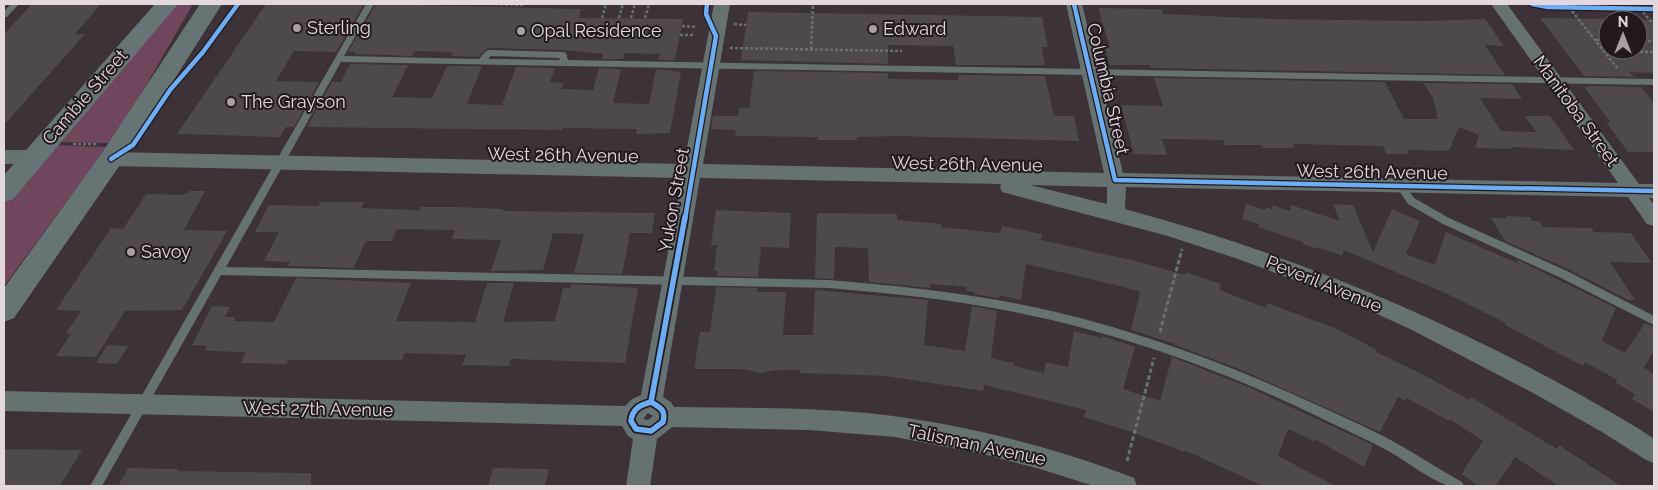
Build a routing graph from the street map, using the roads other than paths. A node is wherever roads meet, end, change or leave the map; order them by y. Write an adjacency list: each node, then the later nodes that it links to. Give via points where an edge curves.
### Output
1 (15, 4): 8 (lane)
2 (167, 4): 16 (main road, Cambie Street)
3 (211, 4): 14 (main road)
4 (370, 4): 9 (lane)
5 (722, 4): 10 (street, Yukon Street)
6 (1074, 4): 11 (street, Columbia Street)
7 (1499, 4): 12 (street, Manitoba Street)
8 (4, 15)
9 (338, 59): 10 (lane); 17 (lane)
10 (710, 66): 11 (lane); 18 (street, Yukon Street)
11 (1090, 72): 12 (lane); 20 (street, Columbia Street)
12 (1553, 81): 13 (lane); 22 (street, Manitoba Street)
13 (1654, 82)
14 (106, 152): 17 (street, West 26th Avenue); 29 (main road)
15 (4, 157): 16 (street)
16 (32, 157): 24 (main road, Cambie Street)
17 (280, 162): 18 (street, West 26th Avenue); 27 (lane)
18 (693, 171): 19 (street, West 26th Avenue); 28 (street, Yukon Street)
19 (968, 178): 20 (street, West 26th Avenue); 25 (street, Peveril Avenue)
20 (1115, 180): 21 (street, West 26th Avenue); 25 (street, Columbia Street, via 1118,192)
21 (1401, 186): 22 (street, West 26th Avenue); 30 (lane, via 1411,201 1446,221 1563,274)
22 (1635, 191): 23 (street, West 26th Avenue); 26 (street, Manitoba Street)
23 (1654, 191)
24 (4, 192)
25 (1115, 212): 35 (street, Peveril Avenue, via 1260,258 1407,318 1544,386)
26 (1654, 219)
27 (219, 271): 28 (lane); 32 (lane)
28 (673, 280): 33 (street, Yukon Street); 39 (lane, via 828,284 919,291 1032,310 1088,324 1157,344 1226,370 1382,442)
29 (4, 310)
30 (1654, 321)
31 (4, 401): 32 (street, West 27th Avenue)
32 (143, 404): 34 (street, West 27th Avenue); 36 (lane)
33 (658, 410): 34 (street, via 641,404); 38 (street, Talisman Avenue, via 894,427 980,442 1071,466)
34 (639, 424): 37 (street)
35 (1654, 452)
36 (96, 486)
37 (638, 486)
38 (1125, 486)
39 (1458, 486)

